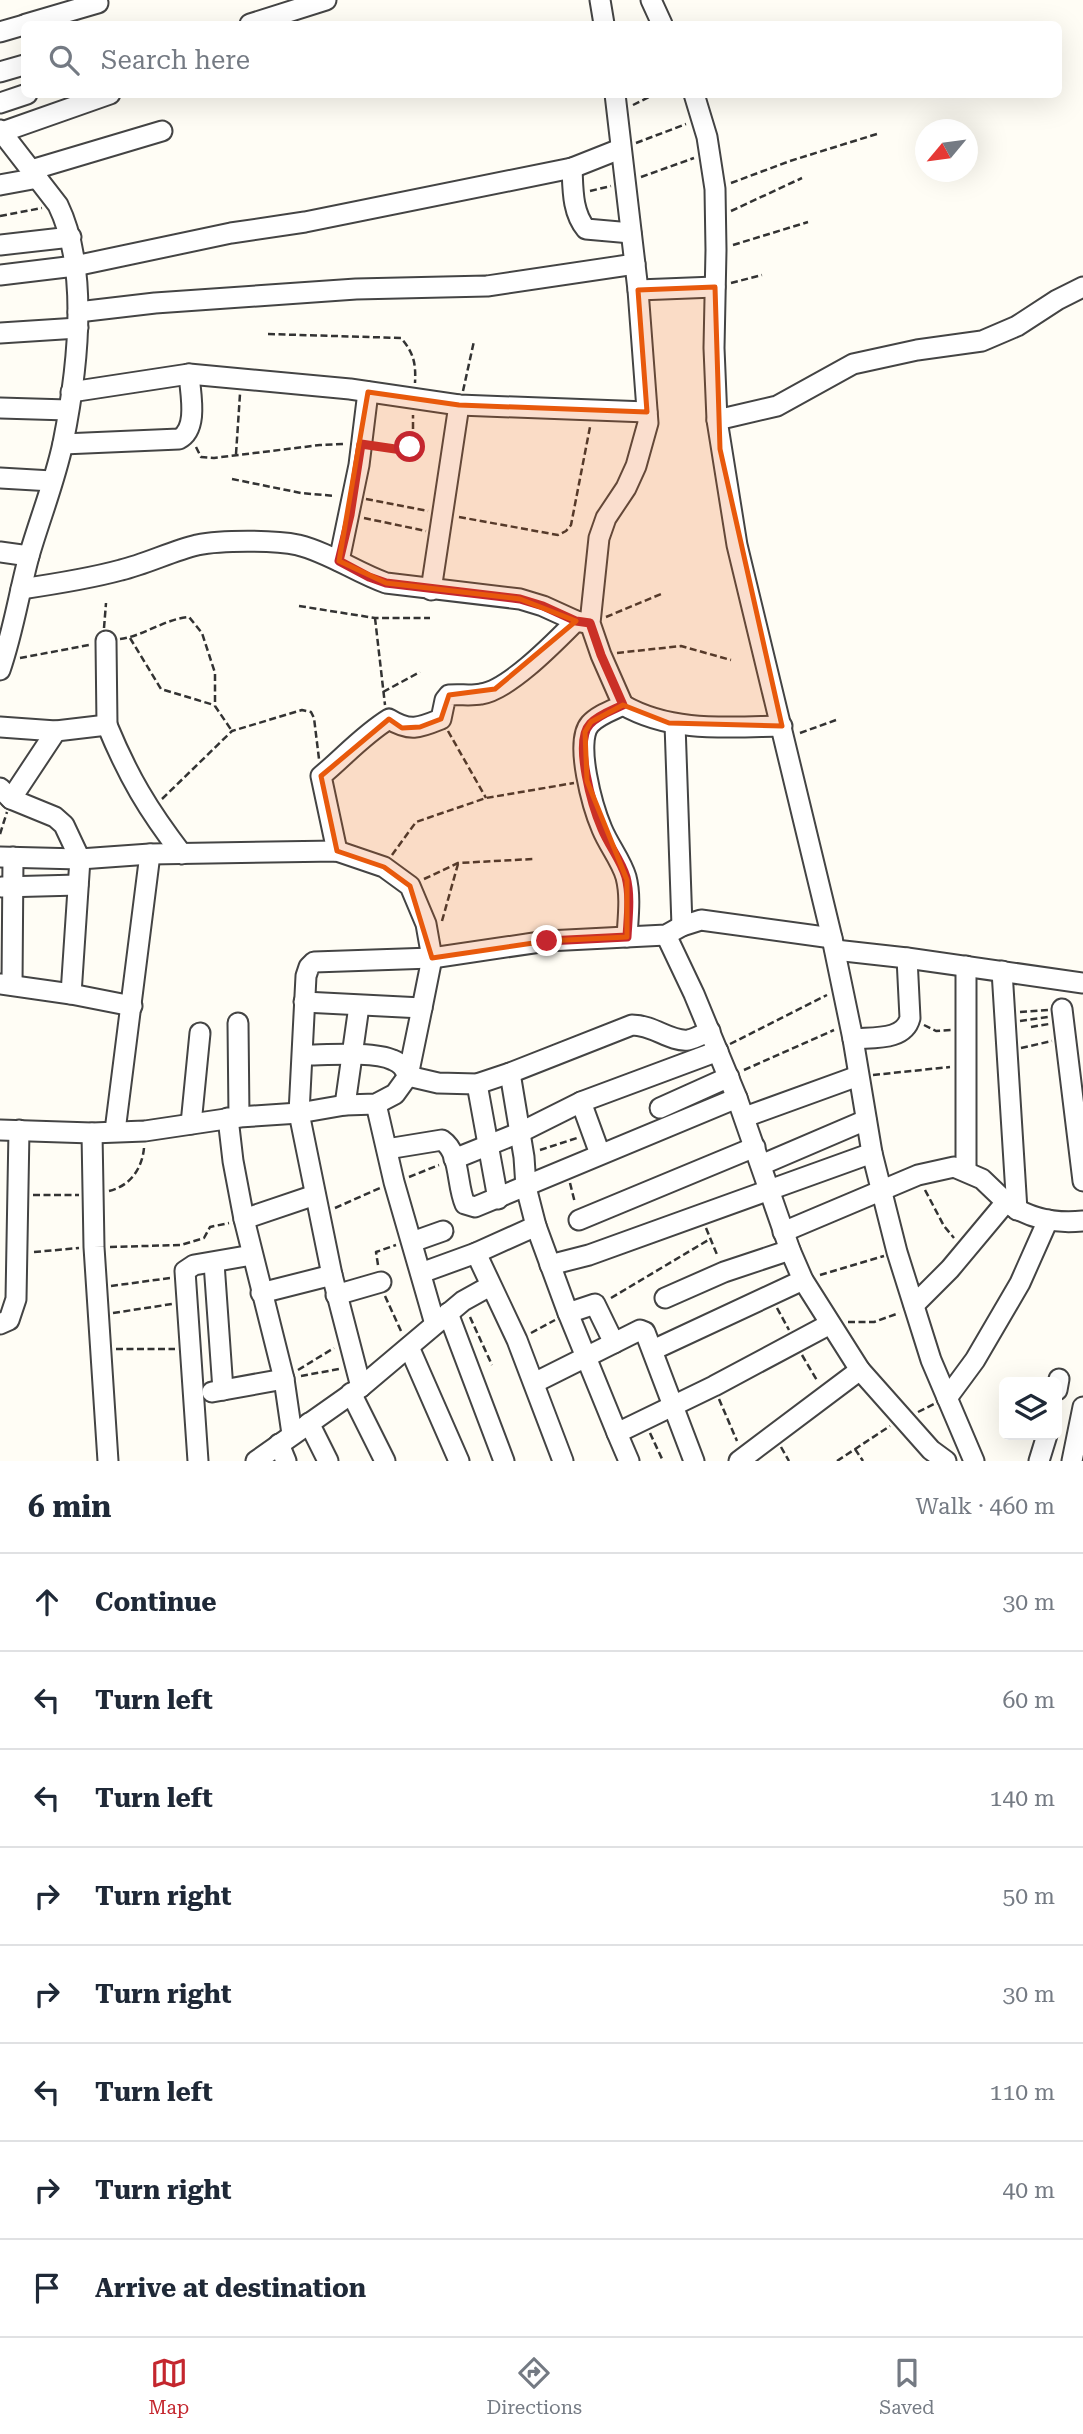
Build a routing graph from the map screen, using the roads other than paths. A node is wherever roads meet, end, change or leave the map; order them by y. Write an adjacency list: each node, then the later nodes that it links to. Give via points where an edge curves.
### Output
1 (326, 0): 6 (street)
2 (600, 0): 7 (street)
3 (651, 0): 8 (street)
4 (98, 3): 5 (street)
5 (38, 21)
6 (260, 21)
7 (604, 21)
8 (661, 21)
9 (21, 26): 10 (street)
10 (0, 32)
11 (21, 66): 12 (street)
12 (0, 72)
13 (21, 96): 16 (street)
14 (98, 98): 18 (street)
15 (695, 98): 30 (street, via 715,189)
16 (0, 103)
17 (616, 104): 20 (street)
18 (1, 131): 22 (street)
19 (162, 131): 22 (street)
20 (620, 149): 21 (street); 24 (street)
21 (572, 168): 24 (street, via 578,220 586,229); 28 (street)
22 (35, 174): 23 (street); 25 (street, via 58,205)
23 (0, 185)
24 (631, 233): 27 (street)
25 (71, 237): 26 (street); 28 (street)
26 (0, 245)
27 (635, 264): 32 (street); 33 (street, via 487,286 356,289 155,303)
28 (75, 266): 29 (street); 33 (street)
29 (0, 275)
30 (715, 287): 32 (street); 41 (street)
31 (1083, 287): 41 (street, via 982,341 853,364 777,406)
32 (638, 290): 40 (street)
33 (78, 320): 34 (street); 37 (street)
34 (0, 333)
35 (189, 374): 36 (street); 37 (street); 42 (street, via 191,426 179,439)
36 (368, 392): 38 (street); 47 (street)
37 (69, 401): 39 (street); 42 (street)
38 (460, 405): 40 (street); 49 (street)
39 (0, 408)
40 (647, 412): 50 (street, via 636,466 599,538)
41 (717, 420): 58 (street, via 737,545)
42 (63, 444): 44 (street)
43 (0, 478): 44 (street)
44 (52, 481): 46 (street)
45 (0, 552): 46 (street)
46 (29, 556): 48 (street)
47 (339, 561): 48 (street, via 294,544 229,542 196,545 116,572); 49 (street, via 386,583)
48 (21, 589): 52 (street)
49 (431, 590): 50 (street, via 520,599)
50 (583, 622): 53 (street); 60 (street, via 495,689 449,695 441,719 402,728 388,719 321,776)
51 (106, 641): 55 (street)
52 (2, 665)
53 (623, 705): 54 (street); 68 (street, via 591,722 585,732 587,781 602,829 627,880)
54 (675, 724): 58 (street); 67 (street)
55 (107, 725): 57 (street); 62 (street, via 124,767)
56 (0, 727): 57 (street)
57 (56, 731): 59 (street)
58 (783, 732): 69 (street)
59 (6, 794): 64 (street, via 55,817 64,825)
60 (337, 851): 62 (street); 71 (street, via 384,867 410,886 426,924)
61 (149, 854): 62 (street); 64 (street); 78 (street)
62 (182, 854)
63 (7, 857): 64 (street); 66 (street)
64 (80, 859): 65 (street)
65 (78, 885): 66 (street); 76 (street)
66 (6, 886): 74 (street)
67 (674, 930): 68 (street); 69 (street, via 701,920); 84 (street)
68 (627, 937): 71 (street, via 547,941)
69 (833, 944): 70 (street); 83 (street)
70 (907, 957): 72 (street); 83 (street, via 908,1028 893,1035)
71 (432, 958): 77 (street, via 314,962 309,967); 80 (street)
72 (966, 966): 73 (street); 114 (street)
73 (1002, 971): 75 (street); 121 (street)
74 (6, 985): 76 (street)
75 (1083, 986)
76 (71, 994): 78 (street)
77 (304, 1002): 79 (street); 87 (street)
78 (132, 1006): 105 (street)
79 (359, 1006): 80 (street); 88 (street)
80 (422, 1008): 90 (street)
81 (1062, 1012): 115 (street)
82 (238, 1023): 100 (street)
83 (852, 1030): 91 (street)
84 (710, 1031): 86 (street); 89 (street, via 677,1040 645,1025 632,1025)
85 (200, 1033): 103 (street)
86 (718, 1051): 92 (street); 95 (street)
87 (303, 1055): 88 (street); 99 (street)
88 (352, 1055): 90 (street, via 391,1058 402,1064); 97 (street)
89 (510, 1073): 93 (street); 106 (street)
90 (408, 1076): 93 (street); 96 (street, via 395,1094)
91 (858, 1076): 101 (street); 102 (street)
92 (729, 1077): 94 (street); 98 (street)
93 (477, 1084): 108 (street)
94 (737, 1098): 101 (street); 111 (street)
95 (581, 1102): 106 (street); 111 (street)
96 (376, 1104): 97 (street); 109 (street)
97 (345, 1105): 99 (street)
98 (660, 1108)
99 (299, 1113): 100 (street); 119 (street)
100 (233, 1117): 103 (street); 122 (street, via 233,1161)
101 (744, 1117): 112 (street)
102 (866, 1120): 110 (street); 112 (street)
103 (191, 1124): 105 (street)
104 (10, 1129): 107 (street); 145 (street, via 17,1195 14,1310 9,1320)
105 (115, 1131): 107 (street)
106 (520, 1132): 108 (street); 116 (street)
107 (92, 1133): 168 (street, via 94,1247)
108 (489, 1145): 113 (street); 120 (street)
109 (387, 1149): 113 (street, via 442,1140); 129 (street)
110 (872, 1153): 117 (street); 118 (street)
111 (600, 1154): 116 (street)
112 (758, 1156): 118 (street); 123 (street)
113 (454, 1159): 120 (street, via 465,1204 475,1207)
114 (966, 1171): 117 (street, via 954,1167 918,1175); 121 (street, via 982,1179)
115 (1083, 1181)
116 (526, 1186): 120 (street); 126 (street)
117 (881, 1190): 128 (street); 142 (street)
118 (770, 1191): 128 (street); 133 (street)
119 (315, 1195): 122 (street); 135 (street)
120 (498, 1199)
121 (1011, 1206): 124 (street, via 1022,1214); 142 (street)
122 (244, 1219): 131 (street)
123 (579, 1220)
124 (1048, 1220): 125 (street); 159 (street, via 1020,1283)
125 (1083, 1221)
126 (536, 1226): 130 (street); 133 (street)
127 (443, 1231): 129 (street)
128 (787, 1241): 136 (street); 141 (street)
129 (412, 1242): 134 (street)
130 (477, 1253): 134 (street); 138 (street)
131 (252, 1255): 132 (street); 139 (street)
132 (214, 1263): 148 (street); 150 (street, via 185,1271)
133 (550, 1265): 144 (street)
134 (422, 1273): 143 (street)
135 (332, 1275): 139 (street); 140 (street)
136 (803, 1280): 146 (street); 151 (street)
137 (381, 1282): 140 (street)
138 (491, 1286): 143 (street); 155 (street)
139 (261, 1293): 154 (street)
140 (337, 1295): 157 (street)
141 (665, 1298)
142 (914, 1305): 159 (street)
143 (449, 1313): 149 (street); 174 (street)
144 (568, 1313): 147 (street, via 592,1304 598,1307); 152 (street)
145 (0, 1324)
146 (830, 1324): 153 (street); 160 (street)
147 (614, 1343): 151 (street, via 639,1330 648,1336); 152 (street)
148 (219, 1344): 150 (street); 156 (street)
149 (409, 1347): 157 (street); 173 (street)
150 (190, 1349): 158 (street)
151 (653, 1350): 160 (street)
152 (587, 1356): 155 (street); 163 (street)
153 (860, 1370): 166 (street); 167 (street)
154 (284, 1380): 156 (street); 165 (street)
155 (534, 1383): 175 (street)
156 (223, 1390): 158 (street)
157 (356, 1390): 162 (street); 172 (street)
158 (195, 1395): 169 (street)
159 (947, 1398): 178 (street)
160 (672, 1406): 163 (street); 177 (street)
161 (1083, 1407): 180 (street)
162 (309, 1423): 165 (street); 171 (street)
163 (617, 1433): 176 (street)
164 (1045, 1440): 179 (street)
165 (286, 1446): 170 (street)
166 (741, 1459)
167 (941, 1460)
168 (108, 1461)
169 (198, 1461)
170 (256, 1461)
171 (328, 1461)
172 (385, 1461)
173 (459, 1461)
174 (504, 1461)
175 (563, 1461)
176 (629, 1461)
177 (694, 1461)
178 (974, 1461)
179 (1039, 1461)
180 (1072, 1461)

